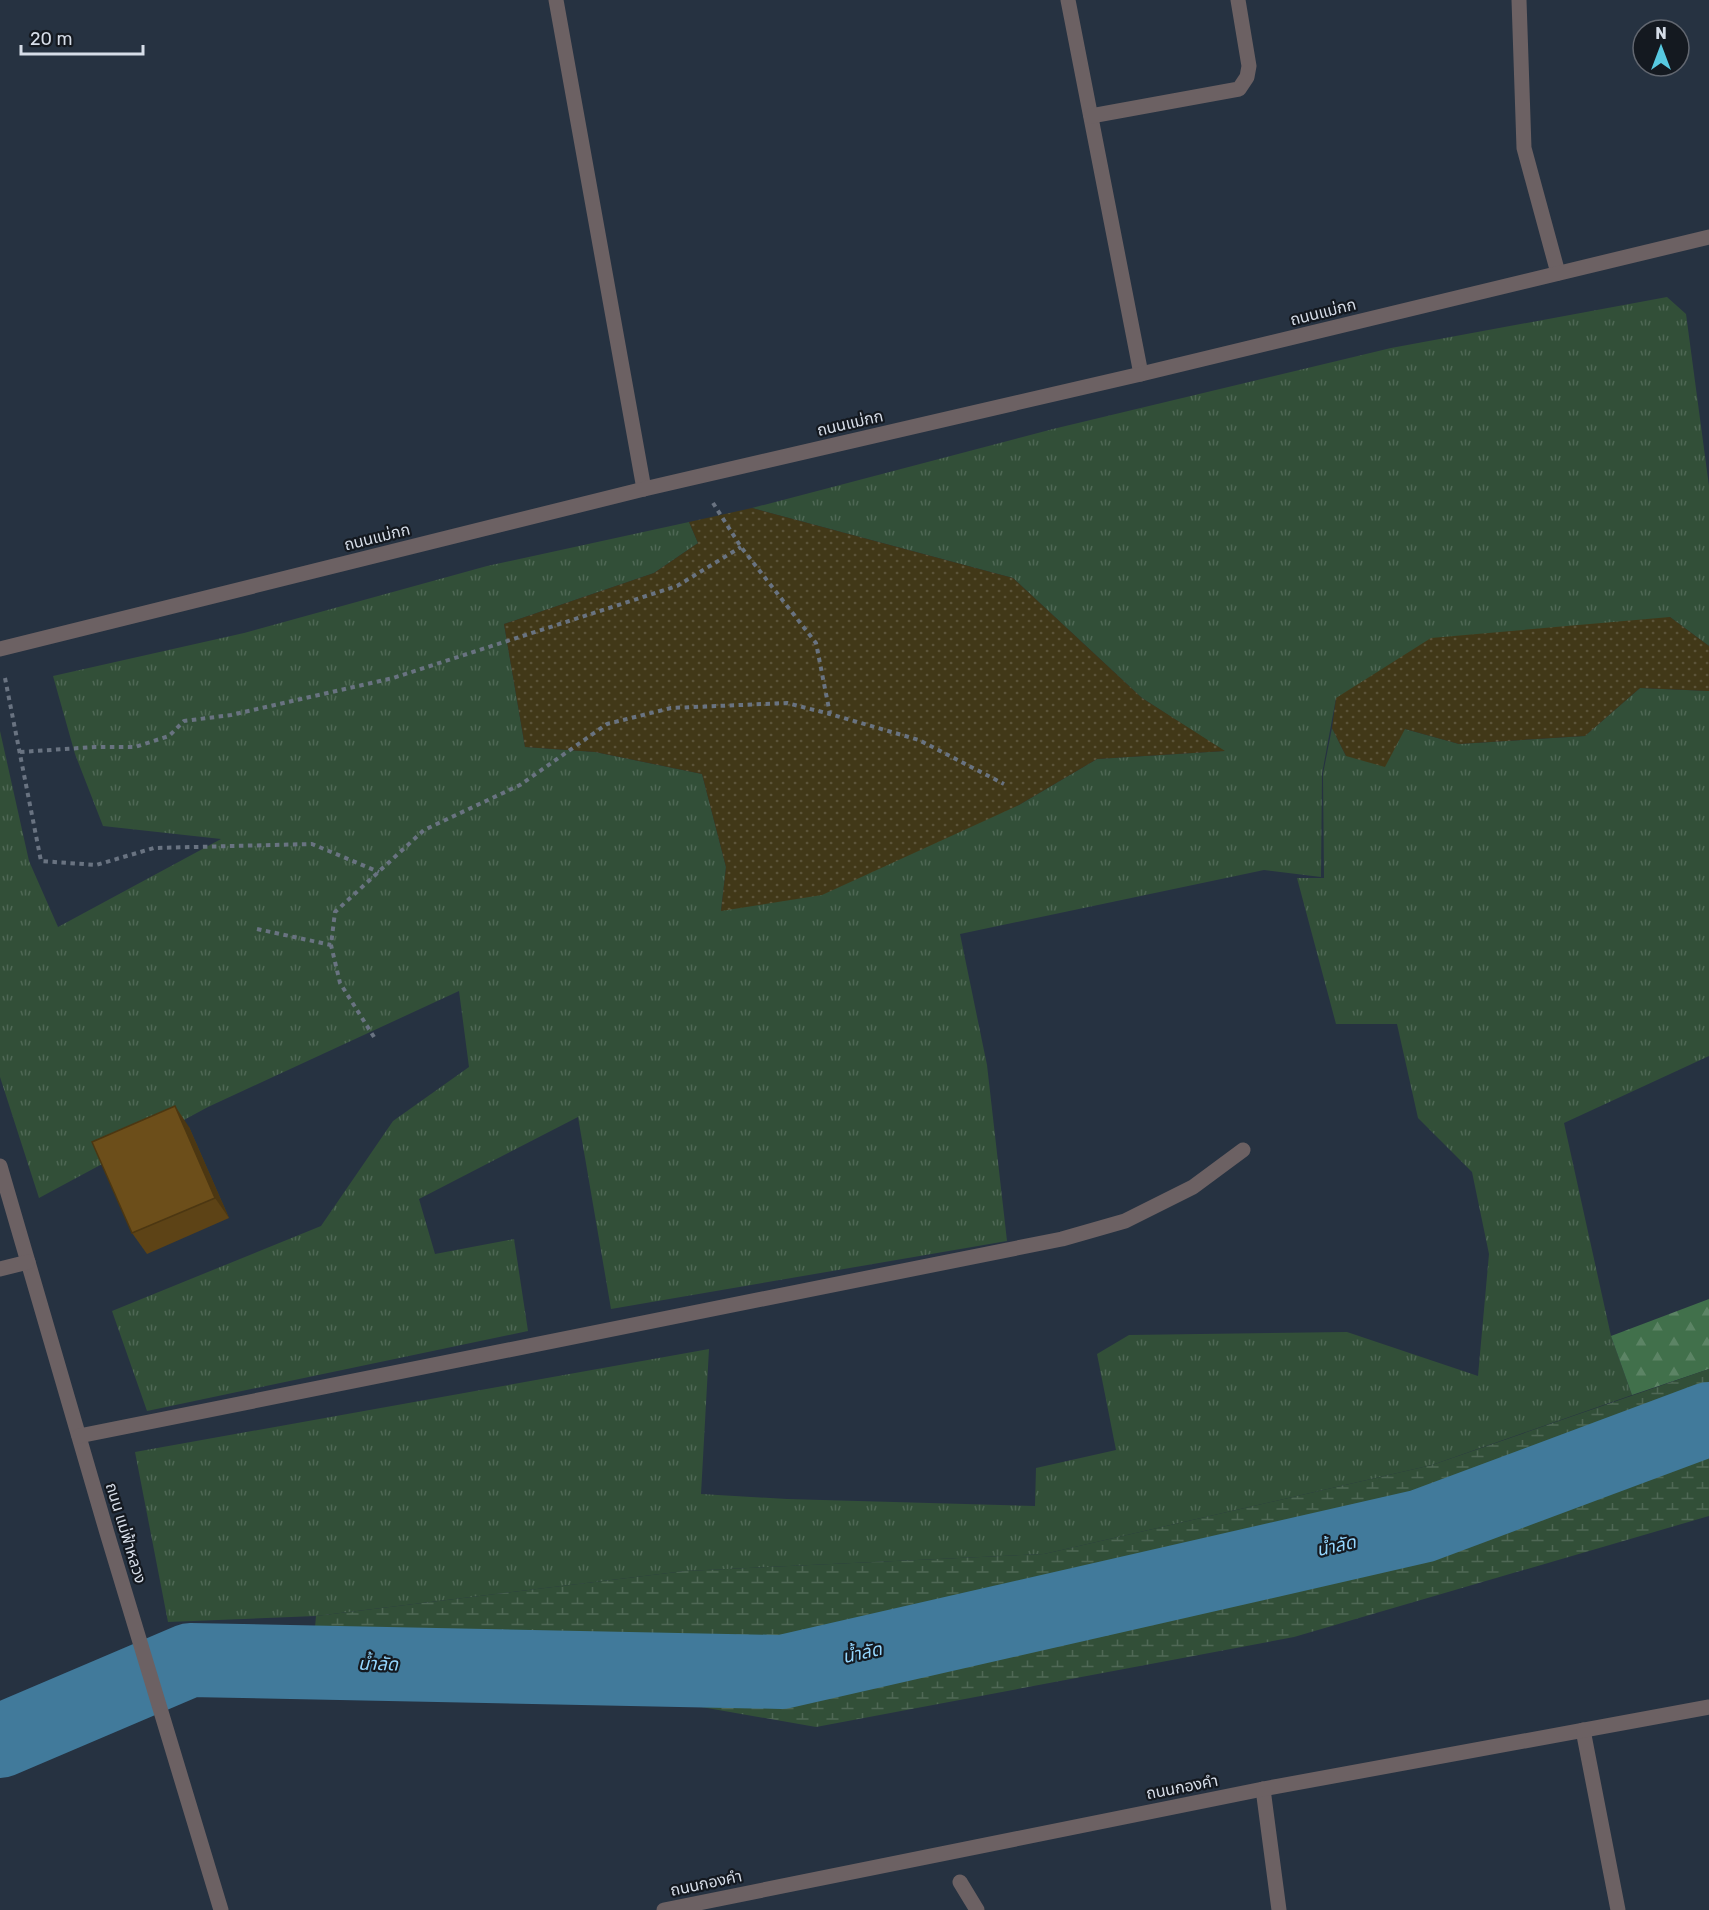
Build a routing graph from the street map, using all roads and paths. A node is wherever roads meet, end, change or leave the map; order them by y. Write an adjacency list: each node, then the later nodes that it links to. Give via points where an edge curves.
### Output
1 (556, 0): 10 (street)
2 (1068, 0): 5 (street)
3 (1238, 0): 5 (street, via 1248,66 1247,77 1239,89)
4 (1518, 0): 7 (street, via 1524,148)
5 (1091, 116): 8 (street)
6 (1709, 237): 7 (street, ถนนแม่กก)
7 (1558, 273): 8 (street, ถนนแม่กก)
8 (1141, 374): 9 (street, ถนนแม่กก)
9 (696, 477): 10 (street, ถนนแม่กก); 11 (path)
10 (644, 489): 12 (street, ถนนแม่กก)
11 (741, 547): 14 (path, via 816,643); 15 (path, via 677,586 393,678 231,715 184,721 169,736 135,747)
12 (0, 650)
13 (3, 670): 15 (path)
14 (830, 714): 16 (path, via 919,740); 17 (path, via 787,703 682,707 607,724 520,785 424,830)
15 (20, 752): 17 (path, via 40,861 96,864 154,848 312,844)
16 (1005, 784)
17 (379, 872): 19 (path, via 335,912)
18 (256, 929): 19 (path)
19 (331, 945): 20 (path, via 340,983)
20 (374, 1037)
21 (1243, 1150): 25 (street, via 1193,1187 1125,1221 1062,1239)
22 (0, 1166): 23 (street, ถนน แม่ฟ้าหลวง)
23 (28, 1262): 24 (street); 25 (street, ถนน แม่ฟ้าหลวง)
24 (0, 1269)
25 (79, 1436): 30 (street, ถนน แม่ฟ้าหลวง)
26 (1709, 1707): 27 (street, ถนนกองคำ)
27 (1583, 1730): 28 (street, ถนนกองคำ); 34 (street)
28 (1263, 1789): 31 (street, ถนนกองคำ); 33 (street)
29 (960, 1882): 32 (street)
30 (221, 1910)
31 (667, 1910)
32 (977, 1910)
33 (1279, 1910)
34 (1618, 1910)

